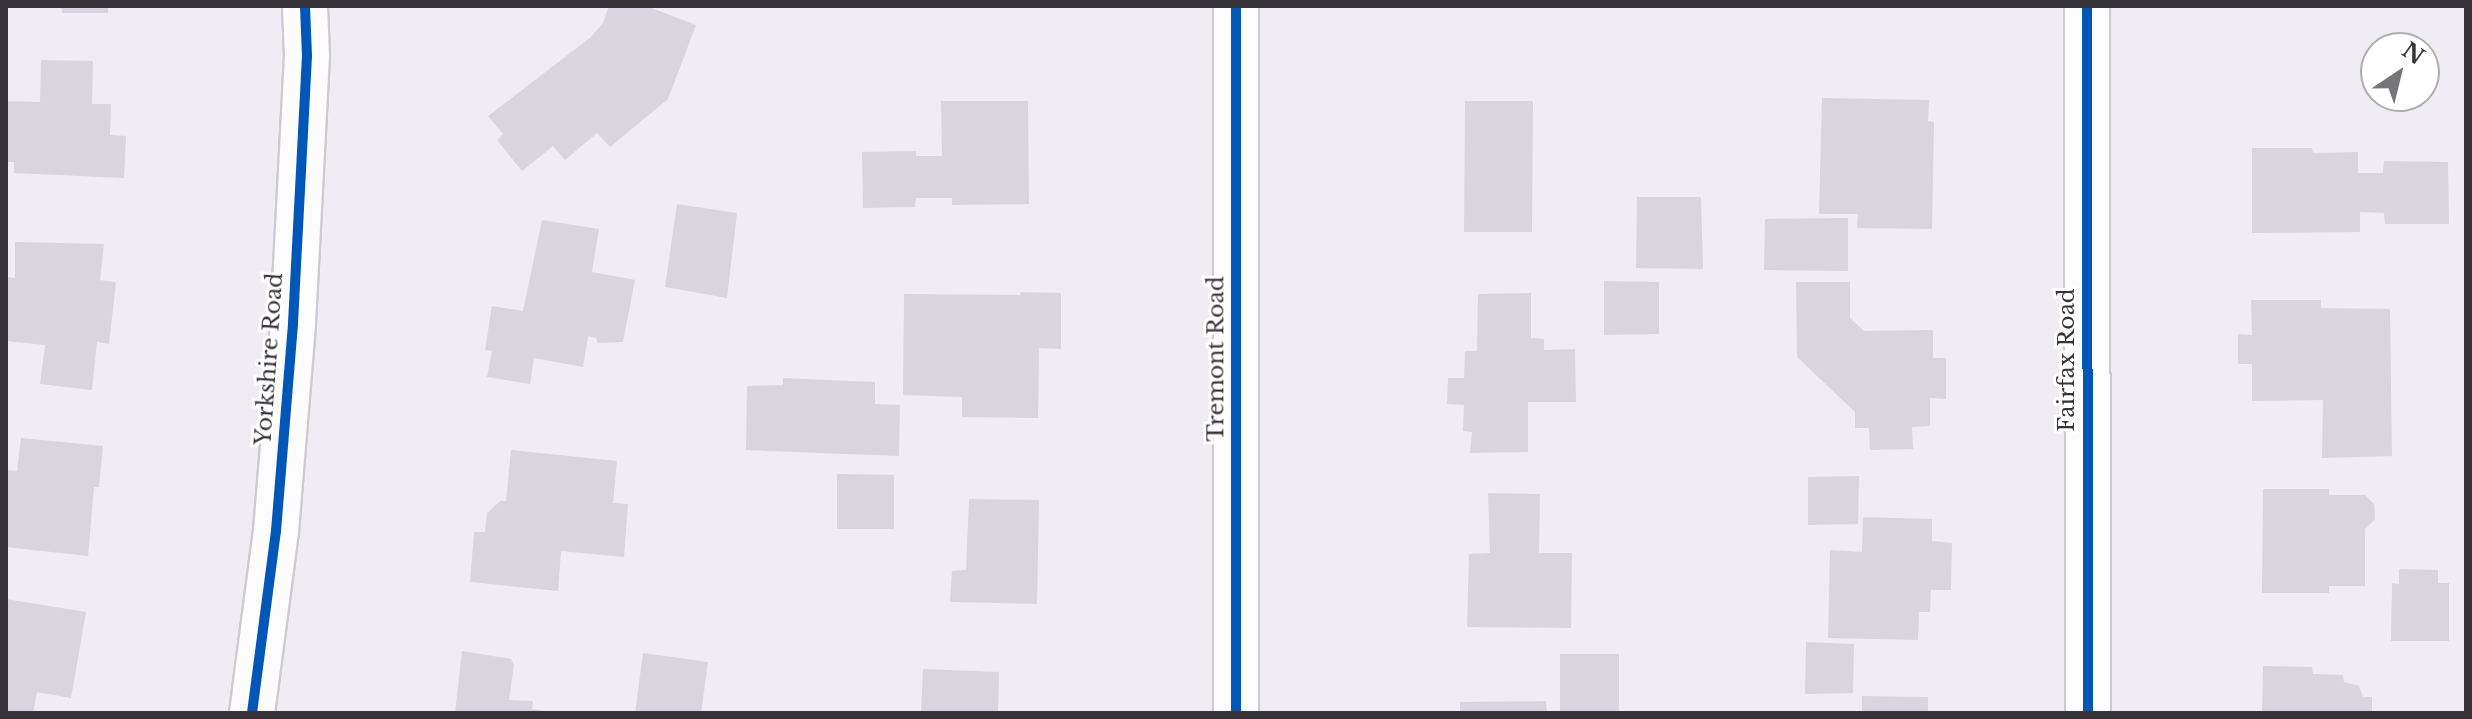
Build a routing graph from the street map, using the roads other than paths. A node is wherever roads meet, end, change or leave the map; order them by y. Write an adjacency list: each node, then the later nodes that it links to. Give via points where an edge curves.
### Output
1 (305, 6): 4 (street, Yorkshire Road, via 293,323 276,531)
2 (1236, 6): 5 (street, Tremont Road)
3 (2087, 6): 6 (street, Fairfax Road)
4 (252, 713)
5 (1236, 713)
6 (2088, 713)

